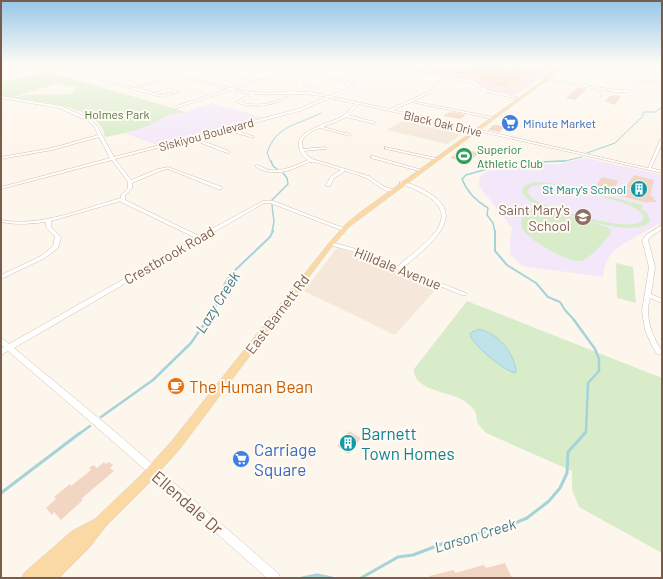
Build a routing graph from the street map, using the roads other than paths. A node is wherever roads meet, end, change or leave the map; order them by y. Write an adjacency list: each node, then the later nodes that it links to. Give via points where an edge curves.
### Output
1 (145, 91): 10 (street, via 164,96)
2 (224, 91): 20 (street)
3 (239, 91): 13 (street, Black Oak Drive)
4 (311, 91): 12 (street)
5 (344, 91): 15 (street, Siskiyou Boulevard)
6 (431, 91): 18 (street)
7 (486, 91): 16 (street)
8 (529, 91): 16 (main road, East Barnett Rd)
9 (602, 91): 17 (street, via 598,95)
10 (178, 92)
11 (288, 92): 12 (street, Black Oak Drive); 13 (street, Black Oak Drive); 13 (street, via 285,98 258,106 238,102)
12 (308, 93): 15 (street, Black Oak Drive)
13 (253, 94)
14 (1, 97): 29 (street, via 64,108 89,120)
15 (330, 97): 19 (street, Black Oak Drive); 26 (street, Siskiyou Boulevard, via 298,110)
16 (519, 98): 23 (main road, East Barnett Rd)
17 (599, 98)
18 (410, 102): 21 (street); 23 (street)
19 (358, 104): 21 (street, Black Oak Drive); 22 (street)
20 (174, 108)
21 (391, 111): 27 (street, Black Oak Drive)
22 (346, 116): 24 (street); 25 (street)
23 (492, 118): 27 (main road, East Barnett Rd)
24 (374, 123)
25 (320, 127): 28 (street); 35 (street, via 302,138 299,143)
26 (228, 129): 30 (street); 31 (street, Siskiyou Boulevard)
27 (475, 130): 40 (main road, East Barnett Rd); 43 (street, Black Oak Drive)
28 (350, 135)
29 (100, 136): 38 (street, via 52,149); 39 (street)
30 (252, 137)
31 (191, 138): 36 (street); 39 (street, Siskiyou Boulevard)
32 (662, 140): 43 (street)
33 (324, 148): 35 (street)
34 (386, 148): 40 (street)
35 (302, 150): 41 (street)
36 (228, 152)
37 (372, 157): 45 (street)
38 (1, 158)
39 (113, 159): 47 (street); 50 (street, Siskiyou Boulevard)
40 (436, 159): 45 (main road, East Barnett Rd)
41 (311, 160): 42 (street, via 283,171); 44 (street)
42 (257, 166)
43 (649, 169): 46 (street, Black Oak Drive)
44 (344, 170): 49 (street, via 332,177); 52 (street, via 371,179)
45 (420, 170): 48 (main road, East Barnett Rd)
46 (662, 172)
47 (130, 182): 51 (street, via 168,168); 53 (street, via 130,188)
48 (402, 183): 52 (main road, East Barnett Rd); 60 (street, via 434,198 444,215 438,231)
49 (328, 185)
50 (1, 188)
51 (220, 188)
52 (392, 191): 57 (main road, East Barnett Rd)
53 (122, 199): 54 (street); 58 (street)
54 (48, 219): 55 (street, via 17,224); 61 (street, via 49,227 58,237 56,247 43,257)
55 (1, 222)
56 (662, 227): 63 (street, via 645,240 652,267)
57 (343, 230): 58 (street, Crestbrook Road, via 266,201); 59 (main road, East Barnett Rd)
58 (200, 238): 66 (street, Crestbrook Road)
59 (331, 244): 60 (street, Hilldale Avenue); 69 (main road, East Barnett Rd, via 187,432)
60 (399, 268): 62 (street, Hilldale Avenue)
61 (1, 278)
62 (464, 294)
63 (648, 295): 64 (street); 68 (street, via 648,330)
64 (662, 301)
65 (1, 341): 66 (street, Ellendale Dr)
66 (9, 348): 67 (street, Crestbrook Road); 69 (street, Ellendale Dr)
67 (1, 352)
68 (659, 352)
69 (153, 471): 70 (main road, East Barnett Rd); 73 (street, Ellendale Dr)
70 (101, 521): 71 (main road, East Barnett Rd, via 77,536); 72 (main road, East Barnett Rd, via 84,543)
71 (29, 578)
72 (50, 578)
73 (275, 578)

